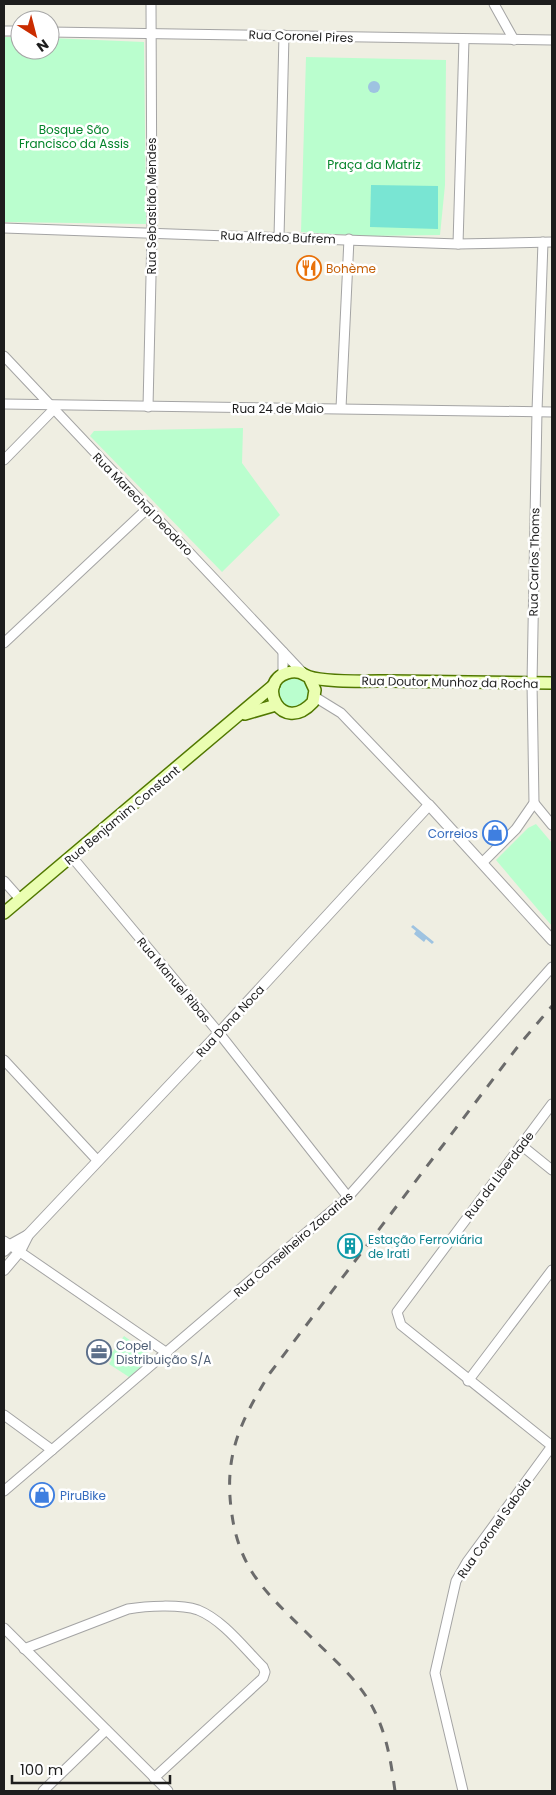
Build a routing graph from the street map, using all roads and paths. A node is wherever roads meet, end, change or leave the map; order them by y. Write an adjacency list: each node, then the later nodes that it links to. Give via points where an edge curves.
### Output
1 (151, 4): 4 (street, Rua Sebastião Mendes)
2 (494, 4): 7 (street)
3 (60, 32): 4 (street, Rua Coronel Pires)
4 (151, 33): 5 (street, Rua Coronel Pires); 10 (street, Rua Sebastião Mendes)
5 (284, 36): 6 (street, Rua Coronel Pires); 11 (street)
6 (464, 39): 7 (street, Rua Coronel Pires); 14 (street)
7 (514, 40): 8 (street, Rua Coronel Pires)
8 (552, 40)
9 (4, 228): 10 (street, Rua Alfredo Bufrem)
10 (152, 233): 11 (street, Rua Alfredo Bufrem); 18 (street, Rua Sebastião Mendes)
11 (279, 238): 12 (street, Rua Alfredo Bufrem)
12 (349, 239): 14 (street, Rua Alfredo Bufrem); 19 (street)
13 (548, 242): 14 (street, Rua Alfredo Bufrem); 20 (street, Rua Carlos Thoms)
14 (458, 244)
15 (4, 356): 17 (street, Rua Marechal Deodoro)
16 (4, 404): 17 (street, Rua 24 de Maio)
17 (51, 407): 18 (street, Rua 24 de Maio); 22 (street); 23 (street, Rua Marechal Deodoro)
18 (148, 407): 19 (street, Rua 24 de Maio)
19 (341, 408): 20 (street, Rua 24 de Maio)
20 (537, 412): 21 (street, Rua 24 de Maio); 29 (street, Rua Carlos Thoms)
21 (552, 412)
22 (4, 460)
23 (148, 508): 24 (street); 25 (street, Rua Marechal Deodoro)
24 (4, 643)
25 (282, 652): 26 (street); 27 (street, Rua Marechal Deodoro)
26 (283, 674): 27 (main road, via 296,671); 31 (main road)
27 (306, 675): 28 (main road, Rua Doutor Munhoz da Rocha); 32 (main road)
28 (348, 681): 29 (main road, Rua Doutor Munhoz da Rocha); 32 (main road, Rua Doutor Munhoz da Rocha)
29 (532, 682): 30 (main road, Rua Doutor Munhoz da Rocha); 35 (street, Rua Carlos Thoms)
30 (552, 683)
31 (274, 685): 33 (main road); 34 (main road, Rua Benjamim Constant)
32 (315, 693): 33 (main road, via 307,709 294,714); 36 (street, via 342,713)
33 (276, 705): 34 (main road, Rua Benjamim Constant)
34 (239, 716): 38 (main road, Rua Benjamim Constant)
35 (534, 803): 37 (street); 39 (street, via 516,829)
36 (429, 805): 39 (street); 45 (street, Rua Dona Noca)
37 (552, 826)
38 (72, 857): 41 (main road, Rua Benjamim Constant); 45 (street, Rua Manuel Ribas)
39 (483, 862): 43 (street)
40 (4, 882): 41 (street)
41 (20, 899): 42 (main road, Rua Benjamim Constant)
42 (4, 913)
43 (552, 940)
44 (552, 967): 51 (street, Rua Conselheiro Zacarias)
45 (219, 1034): 49 (street, Rua Dona Noca); 51 (street, Rua Manuel Ribas)
46 (4, 1060): 49 (street)
47 (552, 1104): 48 (street, Rua da Liberdade)
48 (521, 1145): 50 (street); 58 (street, Rua da Liberdade, via 397,1312 401,1325)
49 (98, 1160): 52 (street, Rua Dona Noca)
50 (552, 1170)
51 (348, 1198): 57 (street, Rua Conselheiro Zacarias)
52 (28, 1234): 53 (street, Rua Dona Noca); 54 (street, Rua Dona Noca)
53 (6, 1245): 54 (street)
54 (20, 1251): 55 (street, Rua Dona Noca); 57 (street)
55 (4, 1270)
56 (552, 1270): 58 (street)
57 (167, 1353): 61 (street, Rua Conselheiro Zacarias)
58 (468, 1380): 60 (street)
59 (4, 1415): 61 (street)
60 (552, 1446): 69 (street, Rua Coronel Saboia, via 456,1581 435,1673)
61 (52, 1450): 62 (street, Rua Conselheiro Zacarias)
62 (4, 1491)
63 (4, 1628): 64 (street)
64 (24, 1649): 65 (street); 66 (street, via 128,1609 144,1606 191,1608 223,1627 263,1667 263,1678)
65 (106, 1730): 66 (street); 67 (street)
66 (154, 1778): 68 (street)
67 (43, 1791)
68 (168, 1791)
69 (463, 1791)

